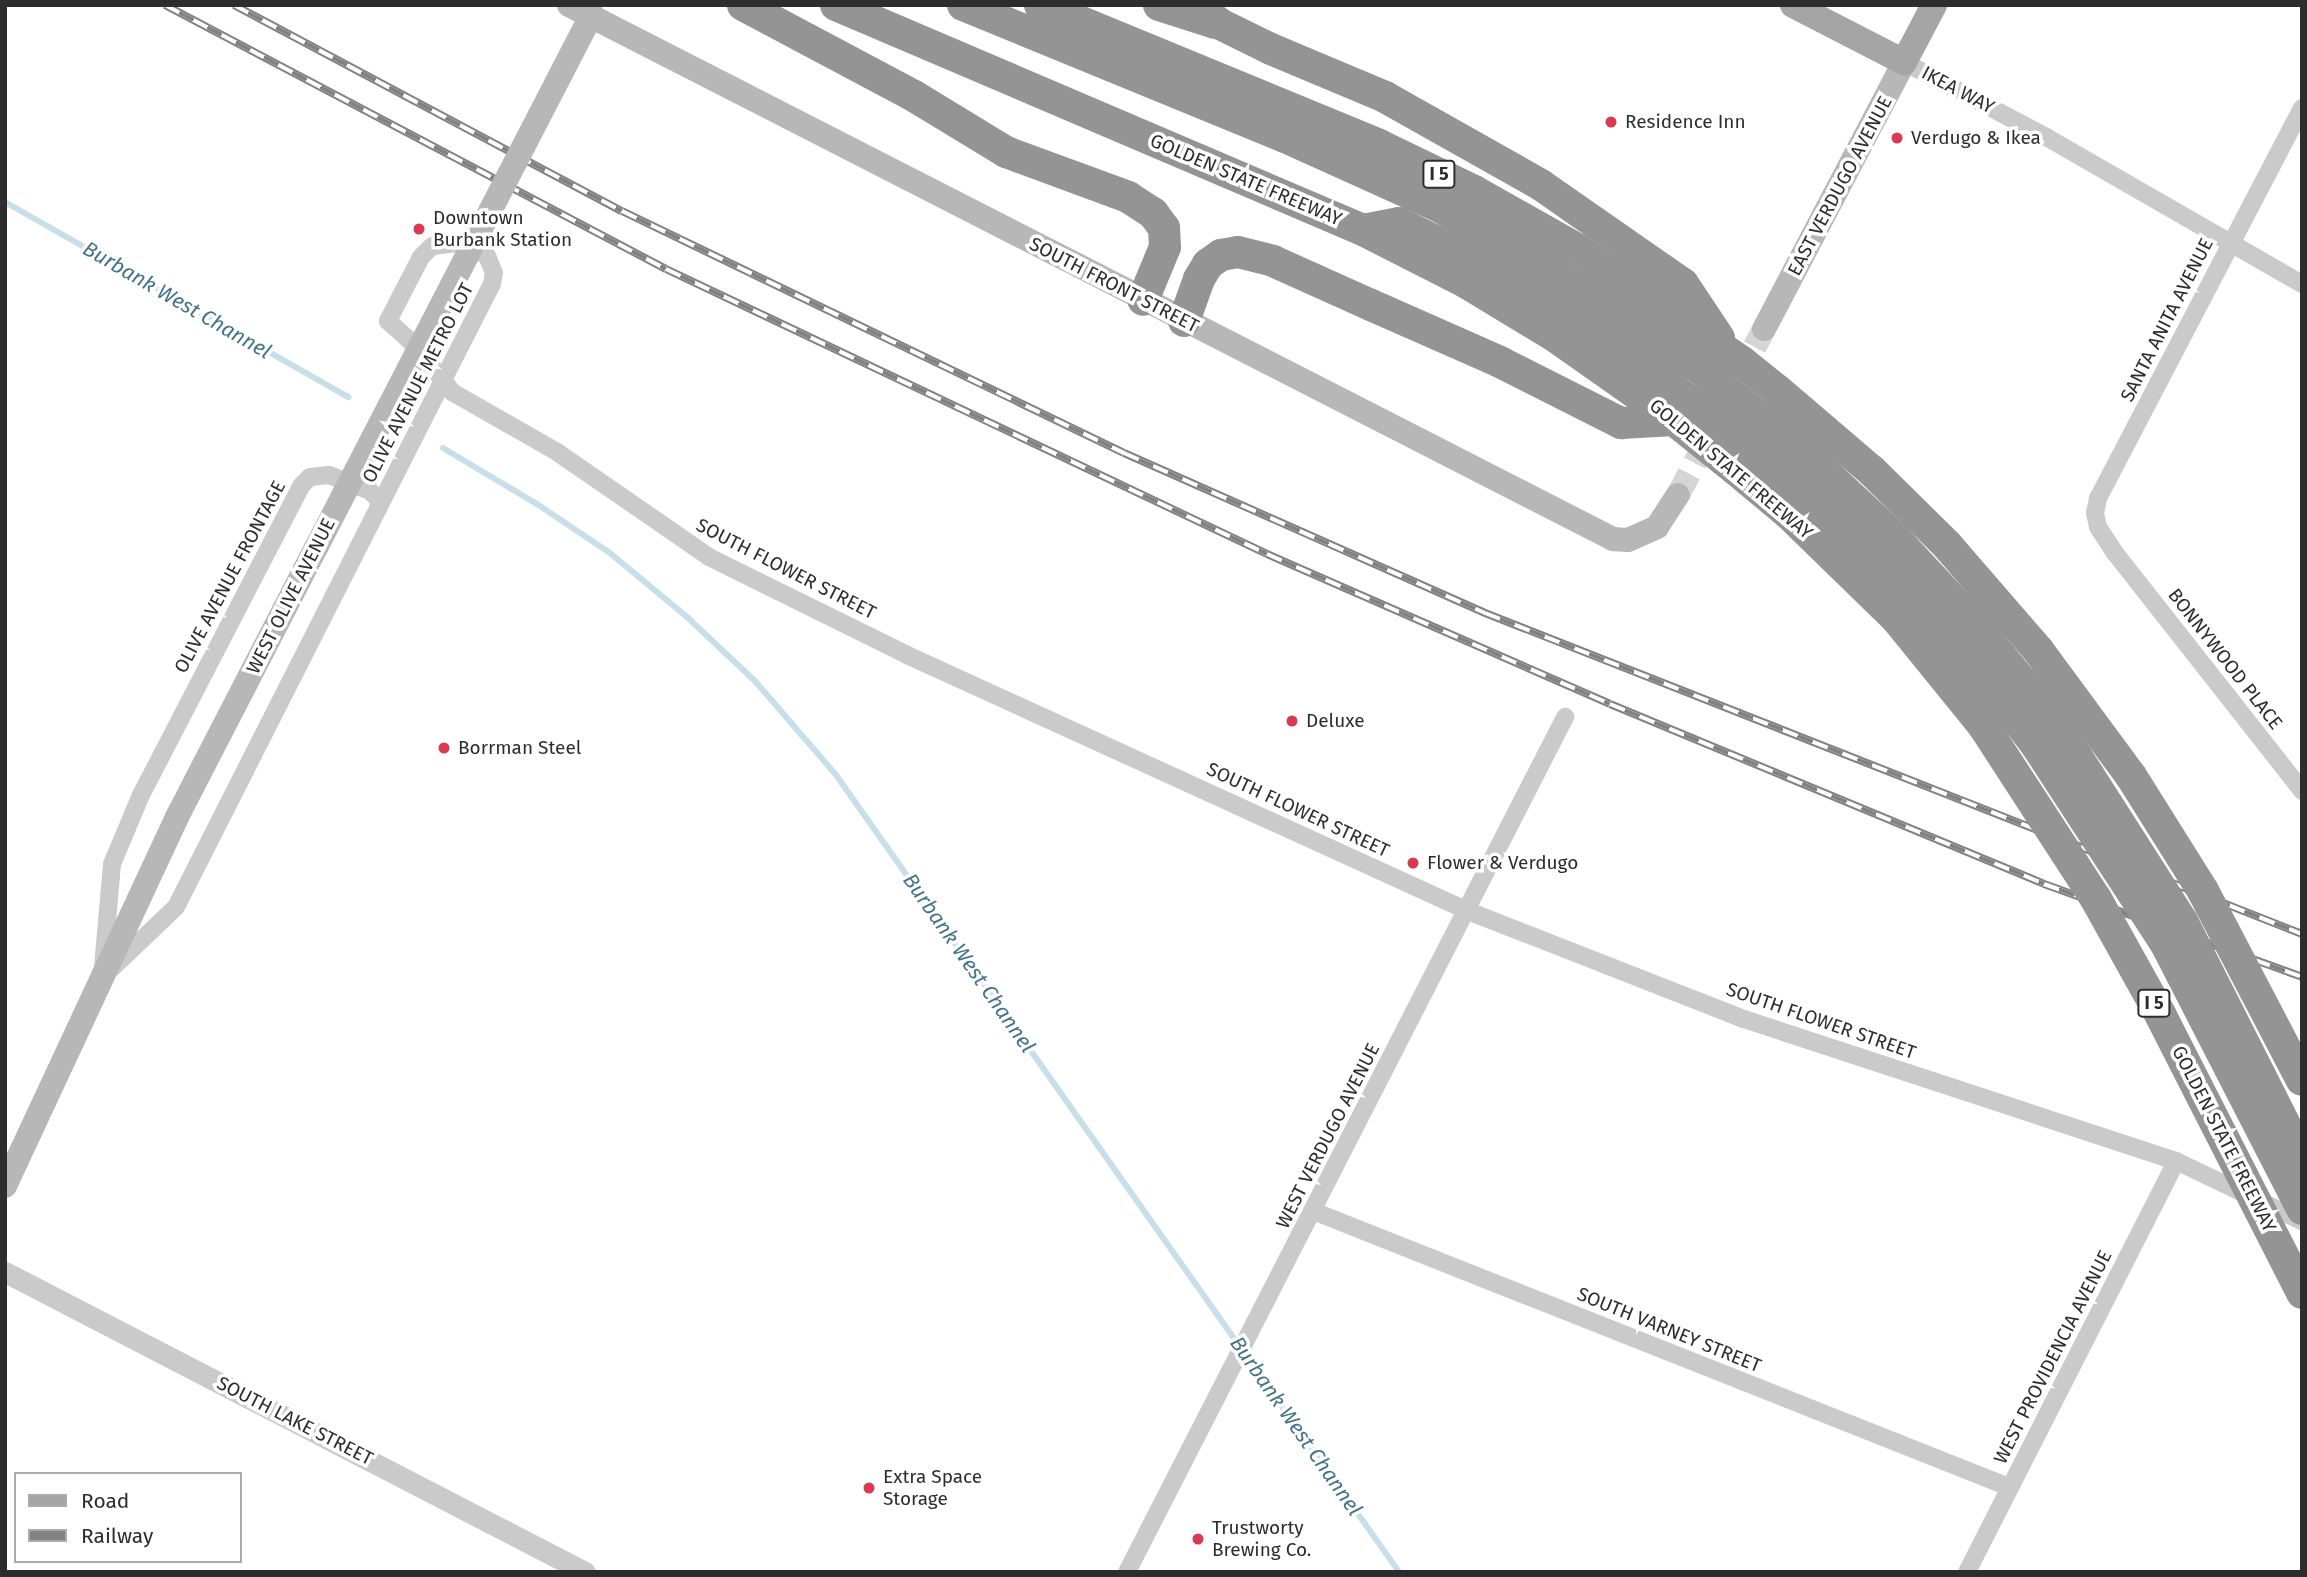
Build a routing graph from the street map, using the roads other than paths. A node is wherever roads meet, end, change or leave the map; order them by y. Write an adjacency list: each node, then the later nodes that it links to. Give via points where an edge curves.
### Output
1 (743, 5): 15 (highway, via 914,96 1006,152 1128,197 1153,214 1164,228 1165,247)
2 (836, 5): 22 (highway, GOLDEN STATE FREEWAY / I 5, via 1363,230 1467,283)
3 (963, 5): 20 (highway, via 1285,137 1442,208 1554,272)
4 (1041, 5): 20 (highway, I 5, via 1366,140 1474,191 1577,249)
5 (1159, 5): 10 (highway)
6 (1195, 5): 10 (highway)
7 (1793, 5): 11 (main road, IKEA WAY)
8 (1934, 5): 11 (main road, EAST VERDUGO AVENUE)
9 (587, 10): 15 (main road, SOUTH FRONT STREET); 31 (main road, WEST OLIVE AVENUE, bridge, via 177,817)
10 (1220, 24): 20 (highway, via 1385,97 1541,185 1683,284)
11 (1904, 62): 13 (street, IKEA WAY); 18 (main road, EAST VERDUGO AVENUE)
12 (2302, 108): 13 (street, SANTA ANITA AVENUE)
13 (2230, 242): 14 (street, IKEA WAY); 27 (street, SANTA ANITA AVENUE, via 2098,499 2095,521)
14 (2302, 284)
15 (1143, 300): 17 (main road, SOUTH FRONT STREET)
16 (387, 321): 19 (street, SOUTH FLOWER STREET); 21 (street, OLIVE AVENUE METRO LOT, via 421,257 432,246 466,242 487,256 494,273 492,284)
17 (1184, 321): 22 (highway, via 1208,264 1238,252 1273,261 1395,315 1621,423); 25 (main road, SOUTH FRONT STREET, via 1614,539 1644,536 1657,527)
18 (1764, 329)
19 (410, 341): 21 (street, SOUTH FLOWER STREET); 24 (street, OLIVE AVENUE METRO LOT, via 345,466)
20 (1715, 349): 23 (highway, bridge); 32 (highway, I 5, bridge, via 1777,390 1872,471 1947,545 2038,650 2131,776 2203,891)
21 (443, 380): 26 (street, OLIVE AVENUE METRO LOT); 30 (street, SOUTH FLOWER STREET, via 452,392 557,452 709,557 907,655)
22 (1680, 409): 23 (highway, GOLDEN STATE FREEWAY / I 5, bridge)
23 (1748, 444): 33 (highway, bridge, via 1804,453 1895,538 2042,706 2182,921); 36 (highway, bridge, via 1892,575 1993,688 2037,746 2166,943); 40 (highway, GOLDEN STATE FREEWAY / I 5, bridge, via 1788,513 1896,618 1983,725 2096,899)
24 (329, 475): 26 (street, via 370,491 379,499); 31 (street, OLIVE AVENUE FRONTAGE, via 310,477 302,485 152,770 112,864)
25 (1678, 495)
26 (378, 509): 31 (street, via 176,907)
27 (2115, 552): 29 (street, BONNYWOOD PLACE)
28 (1565, 718): 30 (street, WEST VERDUGO AVENUE)
29 (2302, 791)
30 (1468, 911): 34 (street, SOUTH FLOWER STREET, via 1780,1032); 37 (street, WEST VERDUGO AVENUE)
31 (102, 977): 35 (main road, WEST OLIVE AVENUE)
32 (2302, 1080)
33 (2302, 1159)
34 (2176, 1161): 38 (street, SOUTH FLOWER STREET); 41 (street, WEST PROVIDENCIA AVENUE)
35 (5, 1186)
36 (2302, 1209)
37 (1313, 1211): 41 (street, SOUTH VARNEY STREET); 43 (street, WEST VERDUGO AVENUE)
38 (2302, 1221)
39 (5, 1272): 42 (street, SOUTH LAKE STREET)
40 (2302, 1293)
41 (2009, 1488): 44 (street, WEST PROVIDENCIA AVENUE)
42 (585, 1572)
43 (1127, 1572)
44 (1967, 1572)

